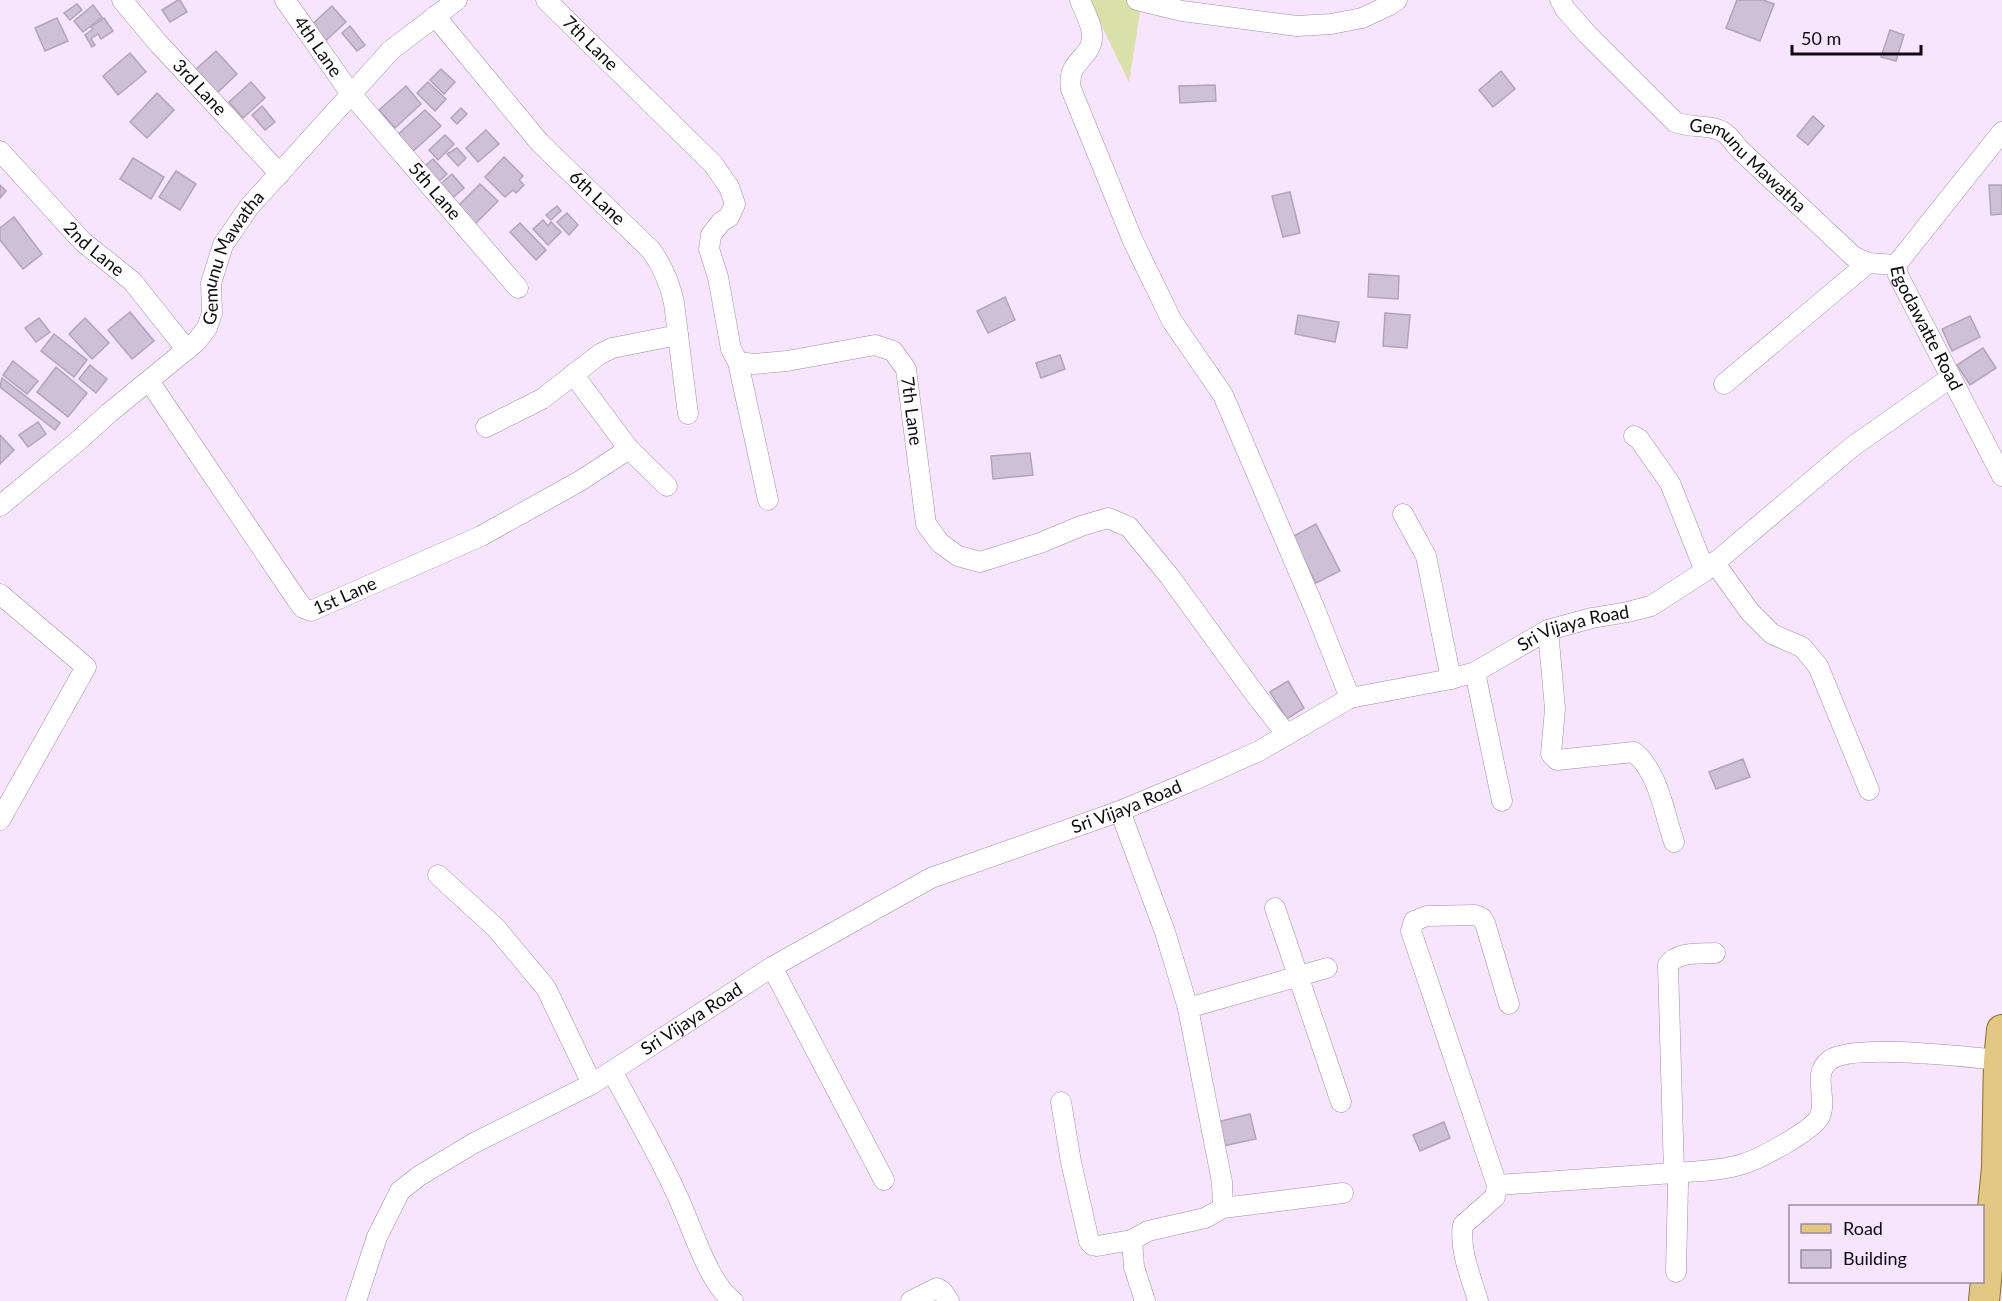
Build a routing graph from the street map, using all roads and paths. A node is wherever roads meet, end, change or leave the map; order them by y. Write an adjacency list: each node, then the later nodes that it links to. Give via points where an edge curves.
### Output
1 (122, 0): 13 (street, 3rd Lane)
2 (285, 0): 10 (street, 4th Lane)
3 (457, 0): 9 (street, Gemunu Mawatha)
4 (546, 0): 19 (street, 7th Lane, via 679,129 729,187 735,204 729,217 711,235 709,249 731,349)
5 (1080, 0): 38 (street, via 1093,33 1087,52 1072,70 1071,89 1132,242 1172,321 1223,395)
6 (1137, 0): 7 (street, via 1182,11 1298,26 1362,18)
7 (1397, 0)
8 (1566, 3): 14 (street, Gemunu Mawatha, via 1588,35 1675,122 1727,135 1853,256)
9 (435, 16): 10 (street, Gemunu Mawatha, via 392,50); 17 (street, 6th Lane, via 540,142 651,250 670,287)
10 (351, 94): 13 (street, Gemunu Mawatha); 16 (street, 5th Lane)
11 (2002, 132): 15 (street, Egodawatte Road)
12 (0, 150): 18 (street, 2nd Lane, via 82,241 132,281)
13 (280, 174): 18 (street, Gemunu Mawatha, via 249,207 223,245 211,283 210,321)
14 (1868, 263): 15 (street, Gemunu Mawatha); 23 (street)
15 (1896, 265): 21 (street, Egodawatte Road)
16 (518, 288)
17 (678, 335): 20 (street, via 612,348); 24 (street, 6th Lane)
18 (187, 350): 22 (street, Gemunu Mawatha)
19 (738, 362): 30 (street); 39 (street, 7th Lane, via 787,361 875,345 893,351 906,369 926,524 940,543 958,556 980,562 1108,518 1130,527)
20 (573, 374): 25 (street, via 542,399); 27 (street)
21 (1950, 378): 28 (street, Egodawatte Road); 33 (street, Sri Vijaya Road, via 1852,447)
22 (149, 381): 27 (street, 1st Lane, via 297,600 311,611 481,536); 31 (street, Gemunu Mawatha)
23 (1724, 384)
24 (688, 414)
25 (486, 427)
26 (1634, 436): 33 (street, via 1670,483)
27 (629, 449): 29 (street)
28 (2002, 476)
29 (667, 486)
30 (768, 500)
31 (0, 506)
32 (1403, 514): 37 (street, via 1426,556)
33 (1710, 567): 35 (street, Sri Vijaya Road, via 1651,606); 40 (street, via 1772,634 1802,647 1818,666)
34 (0, 594): 43 (street, via 86,668)
35 (1548, 630): 36 (street, Sri Vijaya Road); 44 (street, via 1555,709 1551,754 1557,760 1634,752 1654,778)
36 (1475, 672): 37 (street, Sri Vijaya Road); 41 (street)
37 (1451, 678): 38 (street, Sri Vijaya Road)
38 (1350, 698): 39 (street, Sri Vijaya Road)
39 (1287, 735): 42 (street, Sri Vijaya Road)
40 (1869, 790)
41 (1502, 801)
42 (1120, 811): 48 (street, Sri Vijaya Road, via 931,878); 52 (street, via 1165,932)
43 (0, 820)
44 (1674, 842)
45 (438, 875): 56 (street, via 496,928 546,988)
46 (1275, 908): 50 (street)
47 (1716, 953): 60 (street, via 1682,955 1668,965)
48 (772, 967): 55 (street, Sri Vijaya Road); 61 (street)
49 (1327, 968): 50 (street)
50 (1299, 976): 52 (street); 58 (street)
51 (1509, 1004): 62 (street, via 1482,918 1427,916 1414,921 1412,931)
52 (1188, 1008): 64 (street, via 1222,1182)
53 (2002, 1030): 54 (main road)
54 (1999, 1060): 59 (main road); 60 (street, via 1892,1052 1842,1055 1823,1067 1819,1117 1807,1131 1744,1164)
55 (612, 1071): 56 (street, Sri Vijaya Road); 68 (street, via 676,1192 713,1277 723,1294)
56 (592, 1084): 67 (street, Sri Vijaya Road, via 474,1143 400,1191 377,1238)
57 (1061, 1102): 65 (street, via 1089,1241 1097,1246)
58 (1341, 1102)
59 (2000, 1168): 73 (main road)
60 (1674, 1173): 62 (street); 66 (street, via 1678,1184)
61 (884, 1180)
62 (1497, 1185): 72 (street, via 1495,1197 1463,1225 1461,1235)
63 (1343, 1193): 64 (street)
64 (1223, 1208): 65 (street, via 1205,1218 1148,1231)
65 (1132, 1240): 71 (street, via 1134,1267)
66 (1676, 1272)
67 (356, 1301)
68 (733, 1301)
69 (911, 1301): 70 (street, via 937,1288)
70 (949, 1301)
71 (1145, 1301)
72 (1478, 1301)
73 (1984, 1301)

